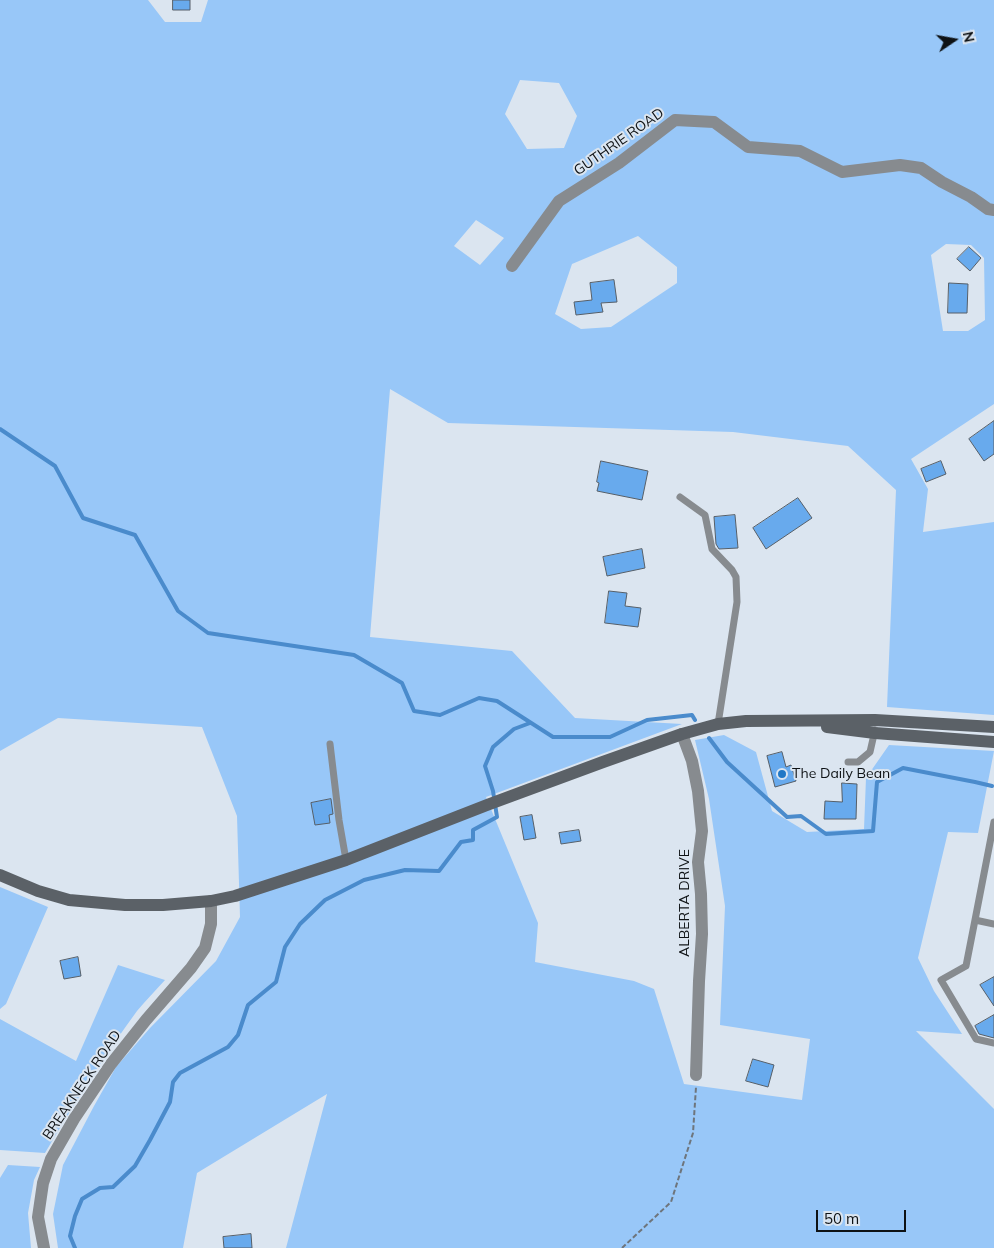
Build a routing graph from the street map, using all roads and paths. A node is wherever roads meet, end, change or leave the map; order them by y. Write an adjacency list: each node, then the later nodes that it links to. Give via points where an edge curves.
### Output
1 (994, 210): 2 (street, GUTHRIE ROAD, via 921,168 900,165 842,172 800,151 748,147 714,122 675,120 618,164 560,201)
2 (512, 266)
3 (680, 497): 6 (lane, via 705,515 712,549 736,577 737,602)
4 (875, 720): 5 (main road); 7 (main road); 8 (lane)
5 (780, 721): 6 (main road); 8 (main road)
6 (718, 724): 9 (main road)
7 (994, 727)
8 (874, 733): 10 (main road); 12 (lane, via 870,752 858,762)
9 (682, 734): 15 (main road); 21 (street, ALBERTA DRIVE, via 692,761 702,831 698,862 702,934)
10 (994, 742)
11 (330, 744): 15 (lane)
12 (848, 762)
13 (994, 822): 14 (lane)
14 (993, 831): 18 (lane)
15 (346, 860): 17 (main road)
16 (0, 875): 17 (main road, via 69,900 163,906)
17 (211, 901): 22 (street, BREAKNECK ROAD, via 211,924 205,948 111,1064 51,1158 38,1216)
18 (975, 920): 19 (lane); 20 (lane, via 966,966 941,980 976,1039)
19 (994, 924)
20 (994, 1043)
21 (696, 1075): 23 (path, via 693,1133 671,1202)
22 (44, 1248)
23 (622, 1248)

